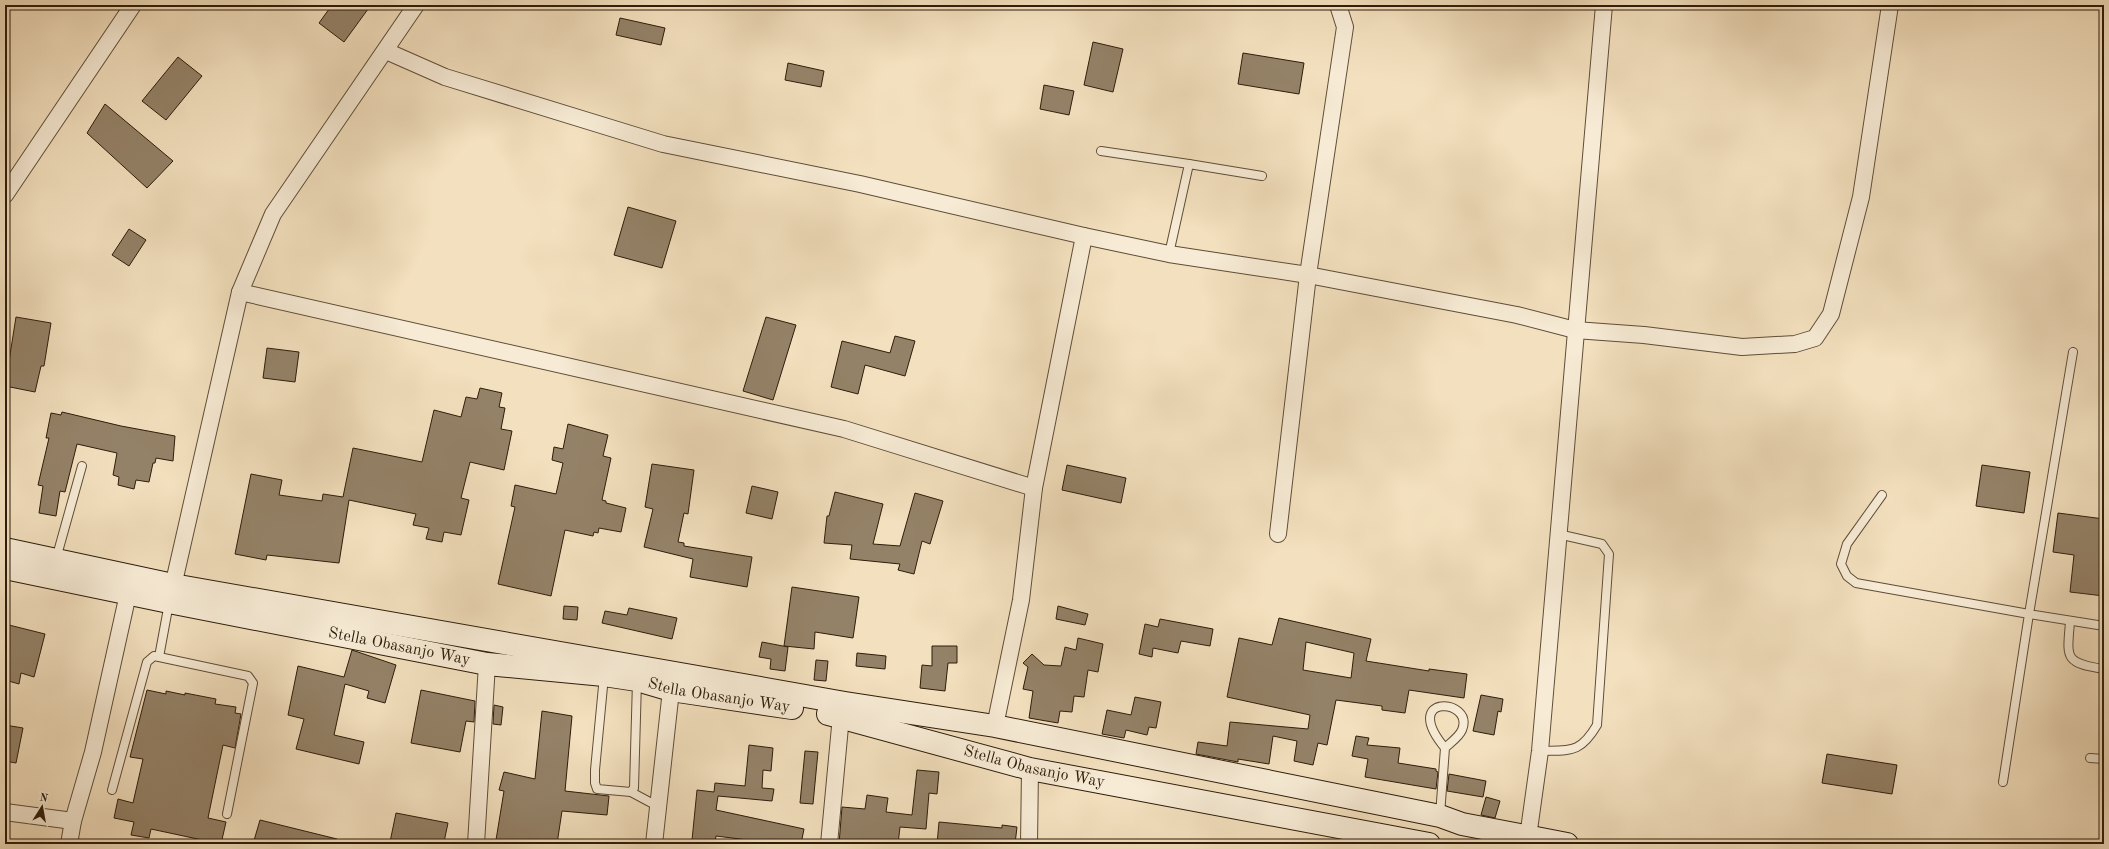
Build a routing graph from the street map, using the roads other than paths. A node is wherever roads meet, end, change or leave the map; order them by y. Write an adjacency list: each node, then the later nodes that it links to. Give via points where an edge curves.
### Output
1 (133, 5): 10 (street)
2 (416, 5): 6 (street)
3 (1338, 5): 13 (street, via 1345,27)
4 (1604, 5): 15 (street)
5 (1890, 5): 15 (street, via 1861,197 1831,314 1815,338 1795,344 1742,347 1644,335)
6 (386, 51): 11 (street, via 444,77 664,144 860,184); 14 (street, via 273,214)
7 (1101, 151): 8 (lane)
8 (1189, 164): 9 (lane); 12 (lane)
9 (1262, 176)
10 (5, 195)
11 (1084, 236): 12 (street); 18 (street)
12 (1169, 254): 13 (street)
13 (1308, 275): 15 (street, via 1517,315); 20 (street)
14 (240, 292): 18 (street, via 844,429); 26 (street)
15 (1575, 330): 21 (street)
16 (2073, 352): 27 (lane)
17 (82, 466): 23 (lane)
18 (1034, 488): 36 (street, via 1021,600)
19 (1882, 495): 27 (lane, via 1847,544 1841,564 1847,576 1856,583)
20 (1278, 534)
21 (1558, 534): 38 (street); 38 (lane, via 1602,544 1609,554 1597,725 1588,740 1572,750)
22 (5, 549): 23 (street)
23 (56, 560): 26 (street)
24 (5, 568): 25 (street, Stella Obasanjo Way)
25 (128, 594): 26 (street, Stella Obasanjo Way); 49 (street, via 93,752)
26 (171, 594): 30 (lane); 31 (street, Stella Obasanjo Way); 33 (street)
27 (2029, 614): 28 (lane); 42 (lane)
28 (2070, 622): 29 (lane); 32 (lane, via 2068,653 2073,661 2083,666)
29 (2104, 626)
30 (159, 657): 43 (lane, via 154,656 147,662); 47 (lane, via 252,679)
31 (487, 664): 33 (street, Stella Obasanjo Way); 52 (street)
32 (2104, 668)
33 (621, 674): 34 (street, Stella Obasanjo Way); 36 (street, via 845,703); 44 (lane, via 634,788); 44 (lane, via 595,783 597,789)
34 (671, 690): 35 (street, Stella Obasanjo Way); 45 (street)
35 (841, 716): 41 (street, Stella Obasanjo Way); 54 (street)
36 (995, 726): 48 (street)
37 (1445, 748): 37 (lane, via 1432,732 1429,722 1430,716 1440,706 1453,707 1460,712 1463,725 1461,732); 48 (lane)
38 (1540, 751): 50 (street)
39 (2090, 758): 40 (lane)
40 (2104, 759)
41 (1030, 769): 55 (street); 56 (street, Stella Obasanjo Way)
42 (2003, 782)
43 (112, 790)
44 (630, 792): 45 (lane)
45 (659, 807): 53 (street)
46 (5, 812): 49 (street)
47 (227, 814)
48 (1440, 816): 50 (street, via 1462,824)
49 (73, 821): 51 (street)
50 (1528, 837): 57 (street)
51 (69, 844)
52 (476, 844)
53 (654, 844)
54 (829, 844)
55 (1029, 844)
56 (1430, 844)
57 (1567, 844)

